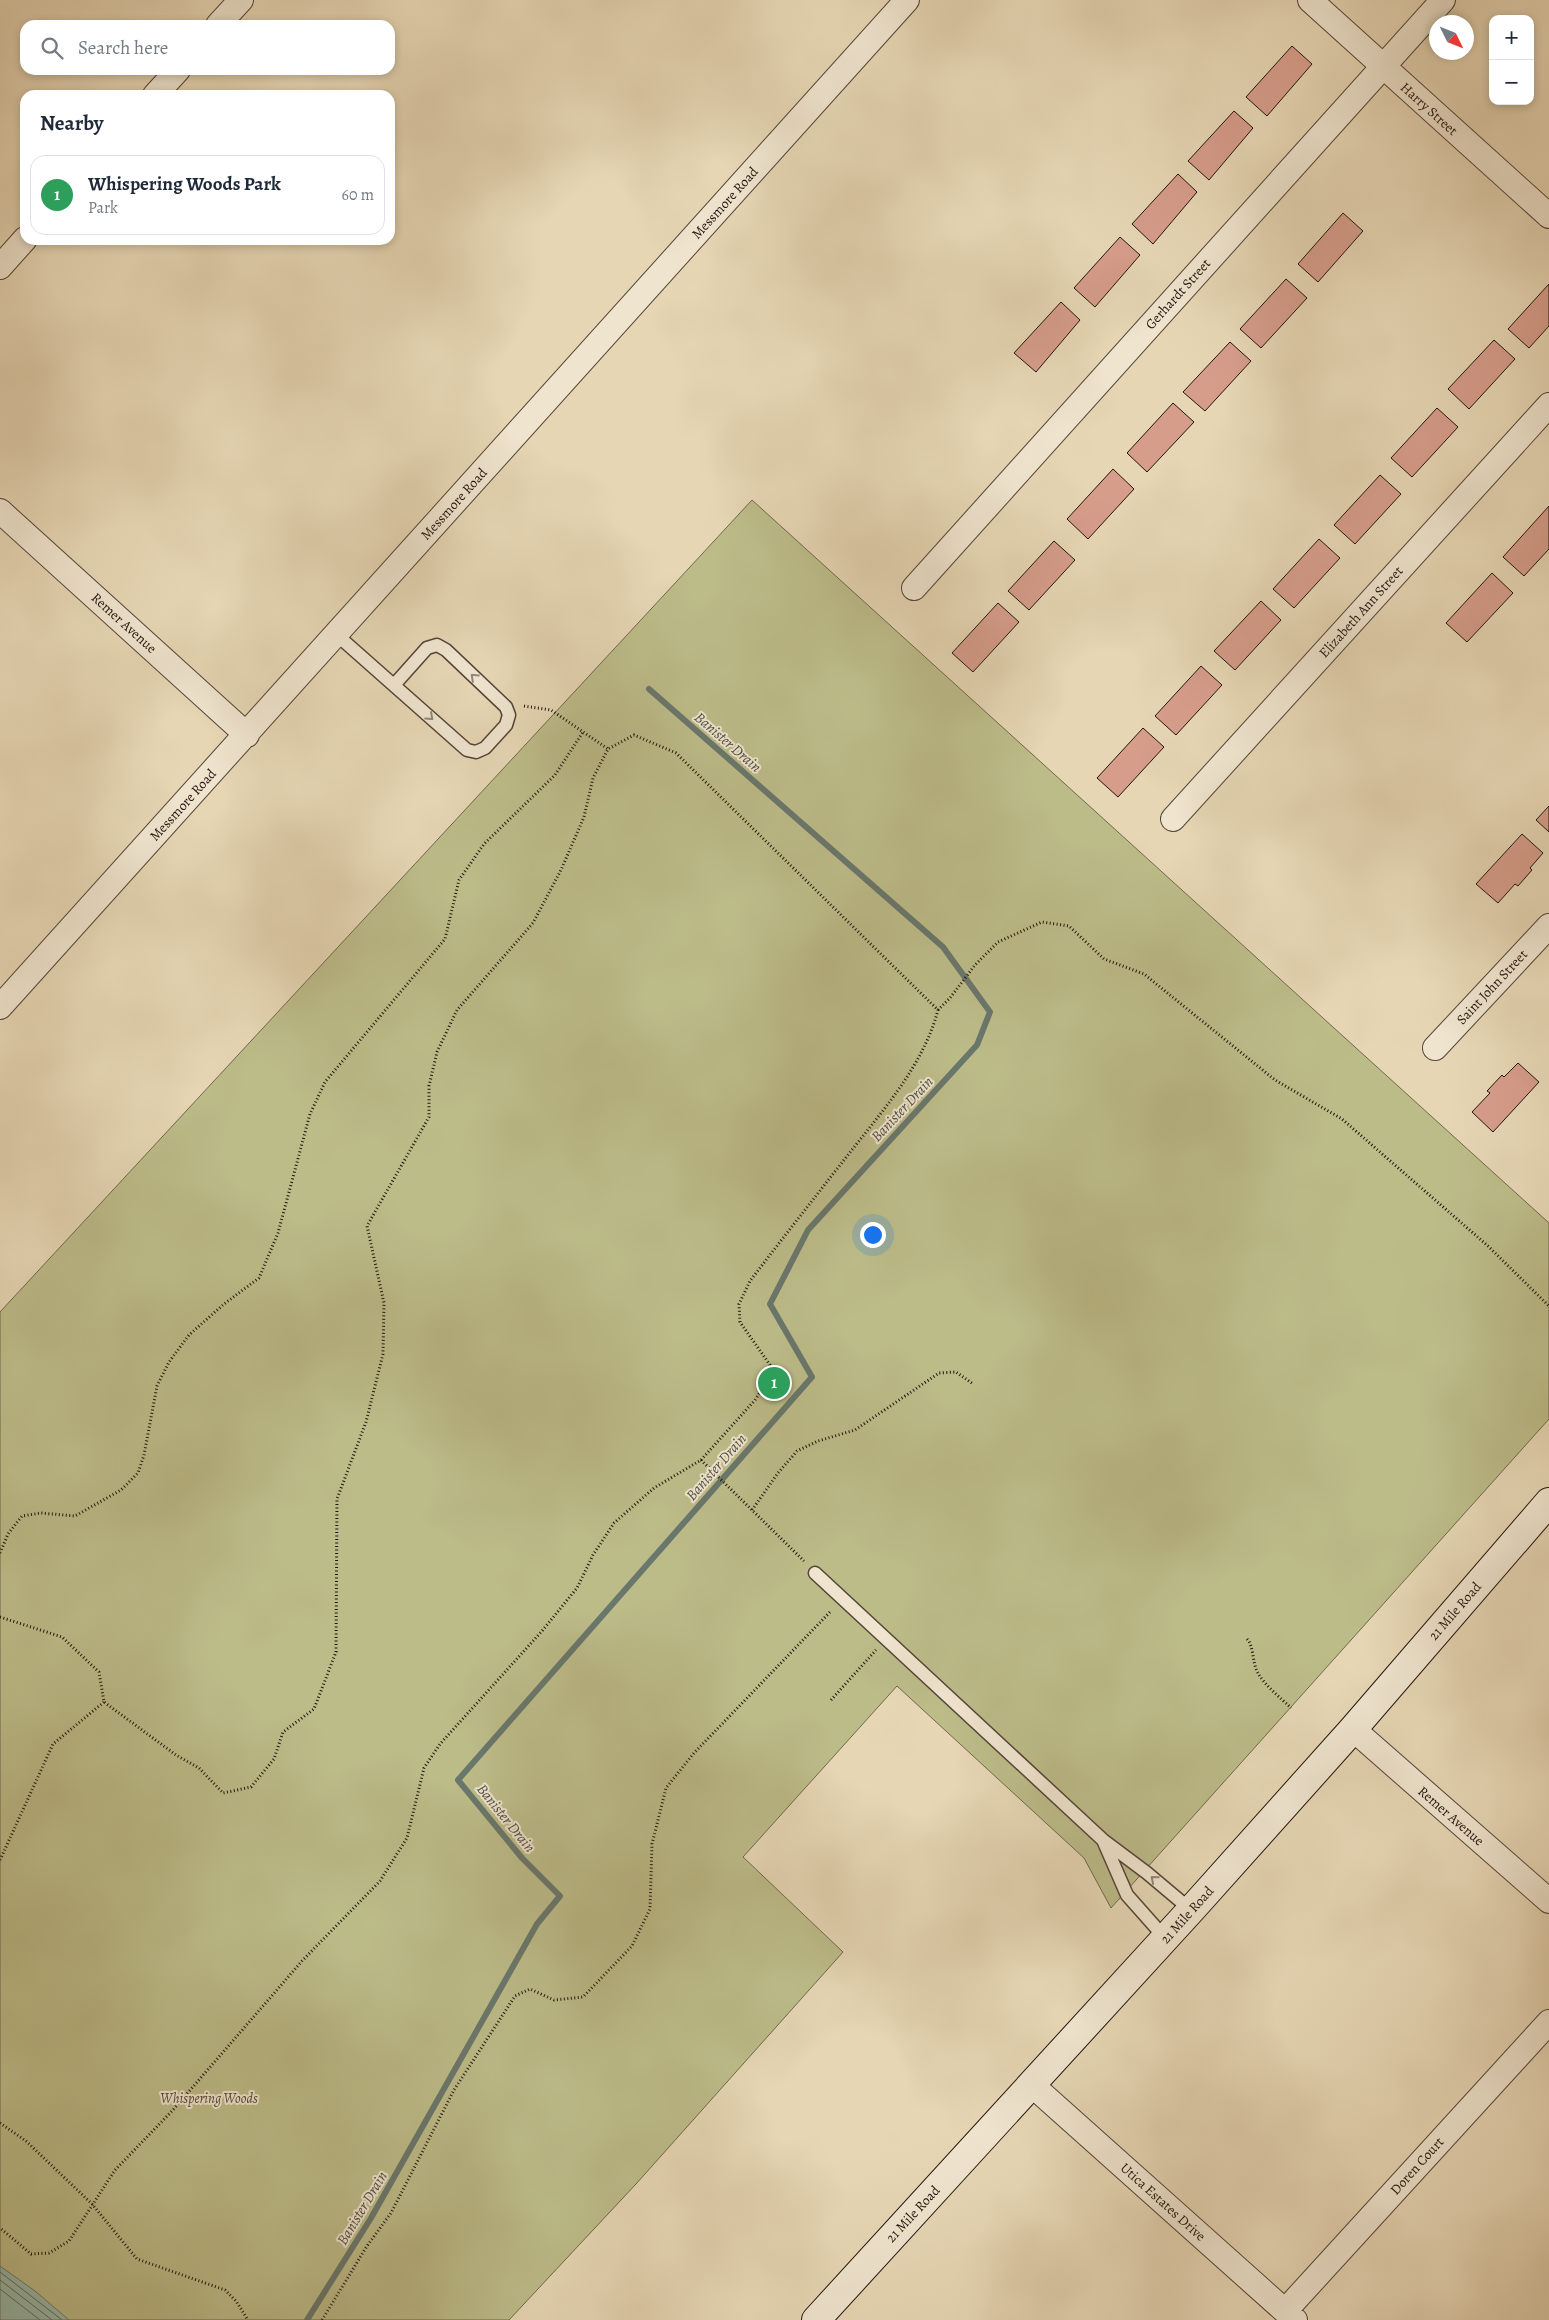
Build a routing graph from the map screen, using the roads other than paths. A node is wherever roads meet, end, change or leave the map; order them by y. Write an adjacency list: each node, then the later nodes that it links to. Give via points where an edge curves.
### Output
1 (241, 0): 5 (street)
2 (907, 0): 15 (street, Messmore Road)
3 (1310, 0): 6 (street, Harry Street)
4 (1443, 0): 6 (street, Gerhardt Street)
5 (223, 20)
6 (1382, 67): 9 (street, Harry Street); 14 (street, Gerhardt Street)
7 (173, 75): 8 (street)
8 (160, 90)
9 (1549, 216)
10 (20, 245): 11 (street)
11 (0, 267)
12 (1549, 405): 18 (street, Elizabeth Ann Street)
13 (0, 510): 17 (street, Remer Avenue)
14 (914, 588)
15 (337, 635): 16 (lane); 17 (street, Messmore Road)
16 (394, 684): 16 (lane, one-way to 16, via 467,750 476,752 485,748 506,724 509,714 506,707 437,645 426,648)
17 (247, 735): 20 (street, Messmore Road)
18 (1173, 819)
19 (1549, 926): 21 (street, Saint John Street)
20 (0, 1007)
21 (1435, 1048)
22 (1549, 1502): 24 (street, 21 Mile Road)
23 (815, 1573): 25 (lane)
24 (1353, 1729): 26 (street, Remer Avenue); 27 (street, 21 Mile Road)
25 (1103, 1840): 27 (lane, one-way to 25); 28 (lane, via 1127,1895)
26 (1549, 1902)
27 (1191, 1910): 28 (street, 21 Mile Road)
28 (1166, 1939): 30 (street, 21 Mile Road)
29 (1549, 2022): 31 (street, Doren Court)
30 (1032, 2085): 31 (street, Utica Estates Drive); 32 (street, 21 Mile Road)
31 (1290, 2316)
32 (816, 2320)

